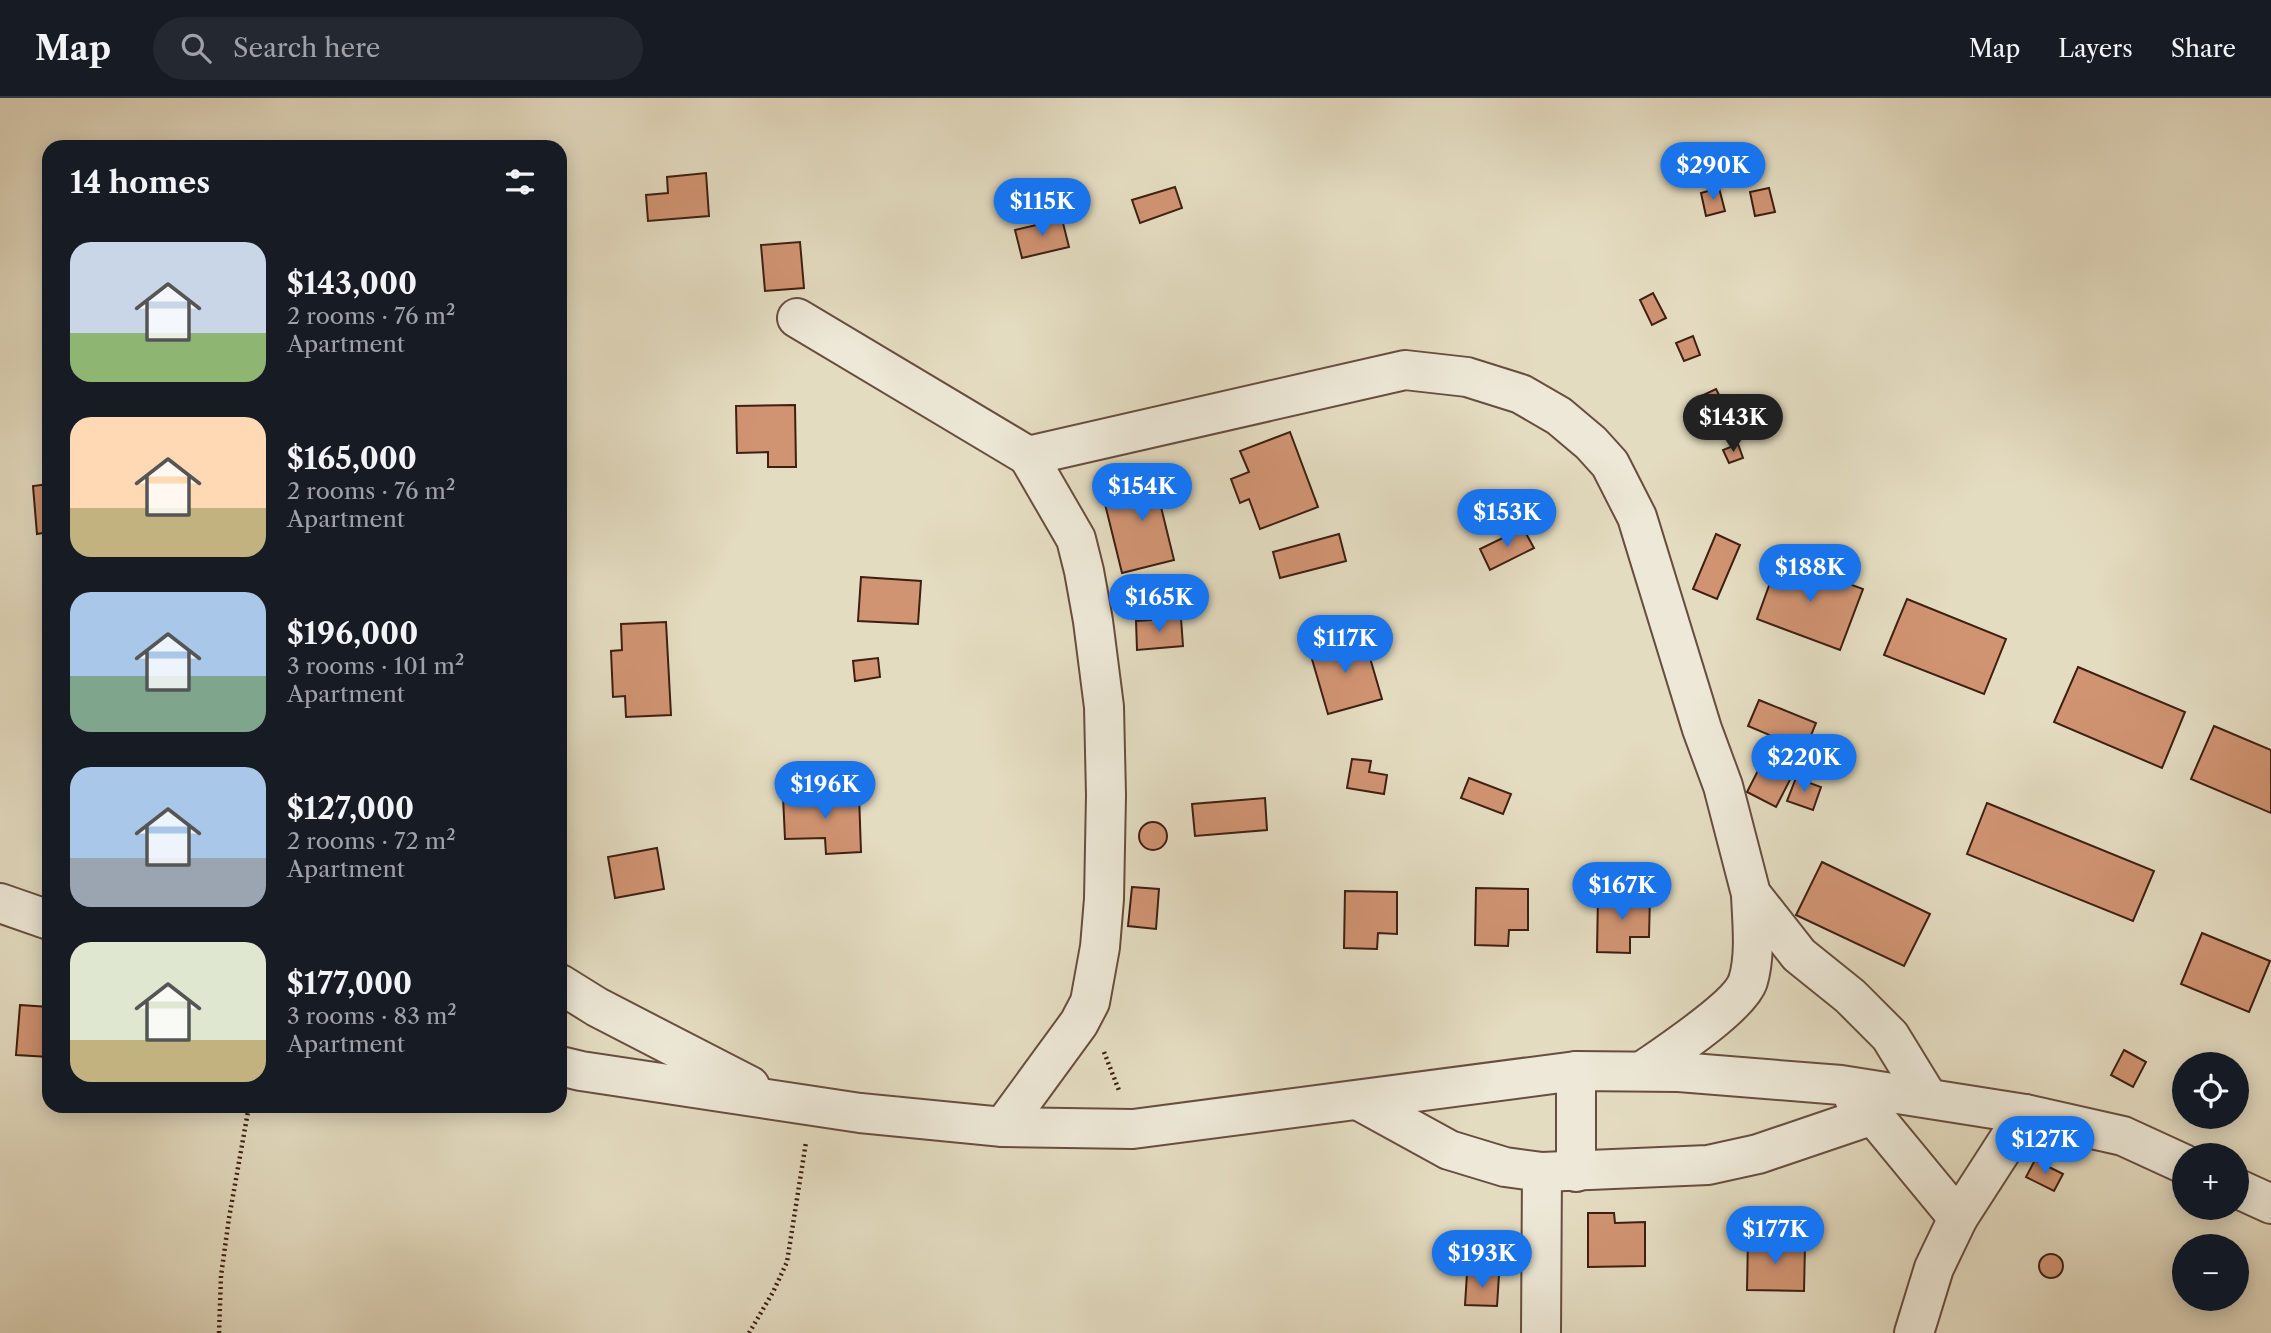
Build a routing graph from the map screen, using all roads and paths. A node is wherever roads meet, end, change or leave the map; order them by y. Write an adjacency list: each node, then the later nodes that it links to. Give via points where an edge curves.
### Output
1 (797, 318): 2 (street)
2 (1028, 456): 3 (street, via 1405,370 1467,377 1521,394 1559,416 1610,464 1637,517 1723,786); 7 (street, via 1076,540 1104,707 1104,899)
3 (1751, 894): 10 (street, via 1753,947 1747,984 1728,1007); 12 (street, via 1799,955 1890,1036)
4 (0, 903): 5 (street)
5 (42, 918)
6 (567, 988): 14 (street)
7 (1090, 1002): 18 (street); 19 (path)
8 (567, 1068): 14 (street)
9 (1576, 1070): 10 (street); 13 (street); 21 (street)
10 (1644, 1070): 11 (street)
11 (1840, 1084): 12 (street); 17 (street)
12 (1928, 1098): 16 (street)
13 (1358, 1100): 19 (street); 21 (street, via 1449,1150 1505,1167)
14 (796, 1104): 18 (street); 26 (path, via 787,1262)
15 (248, 1113): 25 (path, via 221,1276)
16 (2025, 1114): 20 (street, via 2123,1136); 24 (street)
17 (1873, 1115): 21 (street, via 1758,1154 1708,1165); 24 (street)
18 (1003, 1127): 19 (street)
19 (1133, 1129)
20 (2172, 1158)
21 (1559, 1172): 27 (street)
22 (2249, 1194): 23 (street)
23 (2271, 1204)
24 (1958, 1218): 28 (street, via 1934,1268)
25 (219, 1333)
26 (749, 1333)
27 (1541, 1333)
28 (1914, 1333)

